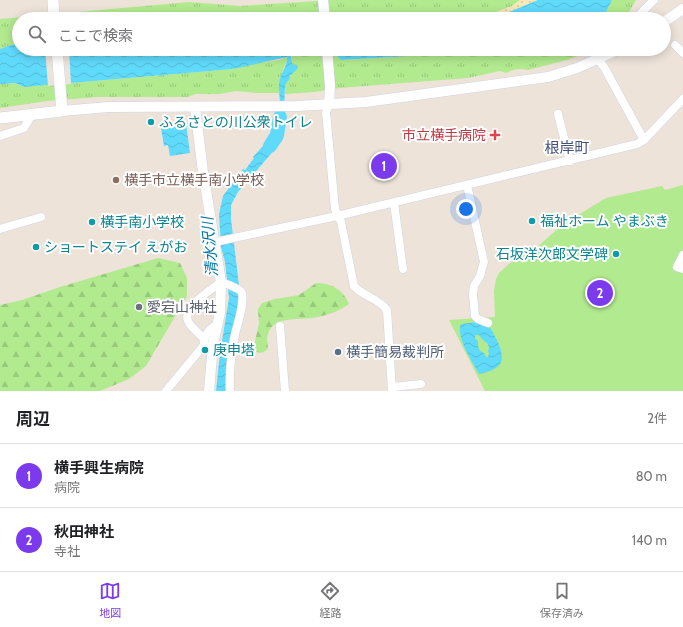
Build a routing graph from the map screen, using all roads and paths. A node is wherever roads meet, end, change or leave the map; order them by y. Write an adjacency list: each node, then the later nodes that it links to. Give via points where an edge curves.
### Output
1 (53, 0): 5 (main road)
2 (323, 0): 6 (street)
3 (654, 0): 7 (street)
4 (683, 9): 8 (street)
5 (54, 12)
6 (324, 12)
7 (642, 12)
8 (671, 17)
9 (675, 45): 10 (street)
10 (683, 53)
11 (58, 56): 19 (main road)
12 (328, 56): 17 (street)
13 (600, 56): 15 (street)
14 (605, 56): 15 (street)
15 (598, 59): 17 (street, via 568,72 548,77); 24 (street)
16 (683, 99): 24 (street)
17 (329, 105): 18 (street); 28 (street, via 326,112)
18 (195, 107): 19 (street); 31 (street, via 203,172)
19 (62, 110): 20 (main road)
20 (32, 114): 22 (main road); 23 (street, via 24,128)
21 (558, 114): 25 (street)
22 (0, 118)
23 (0, 136)
24 (644, 140): 25 (street)
25 (570, 161): 26 (street)
26 (467, 184): 27 (street); 36 (street, via 484,262 474,286 475,316)
27 (394, 203): 28 (street); 33 (street)
28 (337, 216): 31 (street); 42 (street, via 341,222 354,286 382,303 387,310)
29 (41, 217): 30 (street)
30 (0, 229)
31 (217, 242): 35 (street)
32 (683, 255): 34 (street, via 677,267)
33 (403, 269)
34 (683, 269)
35 (223, 282): 37 (street); 39 (street, via 195,302 189,310 188,322); 44 (street, via 242,290 240,320 234,337 231,359)
36 (488, 323)
37 (218, 324): 39 (street, via 208,330); 43 (street, via 213,344)
38 (280, 326): 45 (street)
39 (204, 339): 41 (street, via 204,345)
40 (421, 384): 42 (street)
41 (171, 389)
42 (392, 389)
43 (209, 391)
44 (230, 391)
45 (285, 391)

